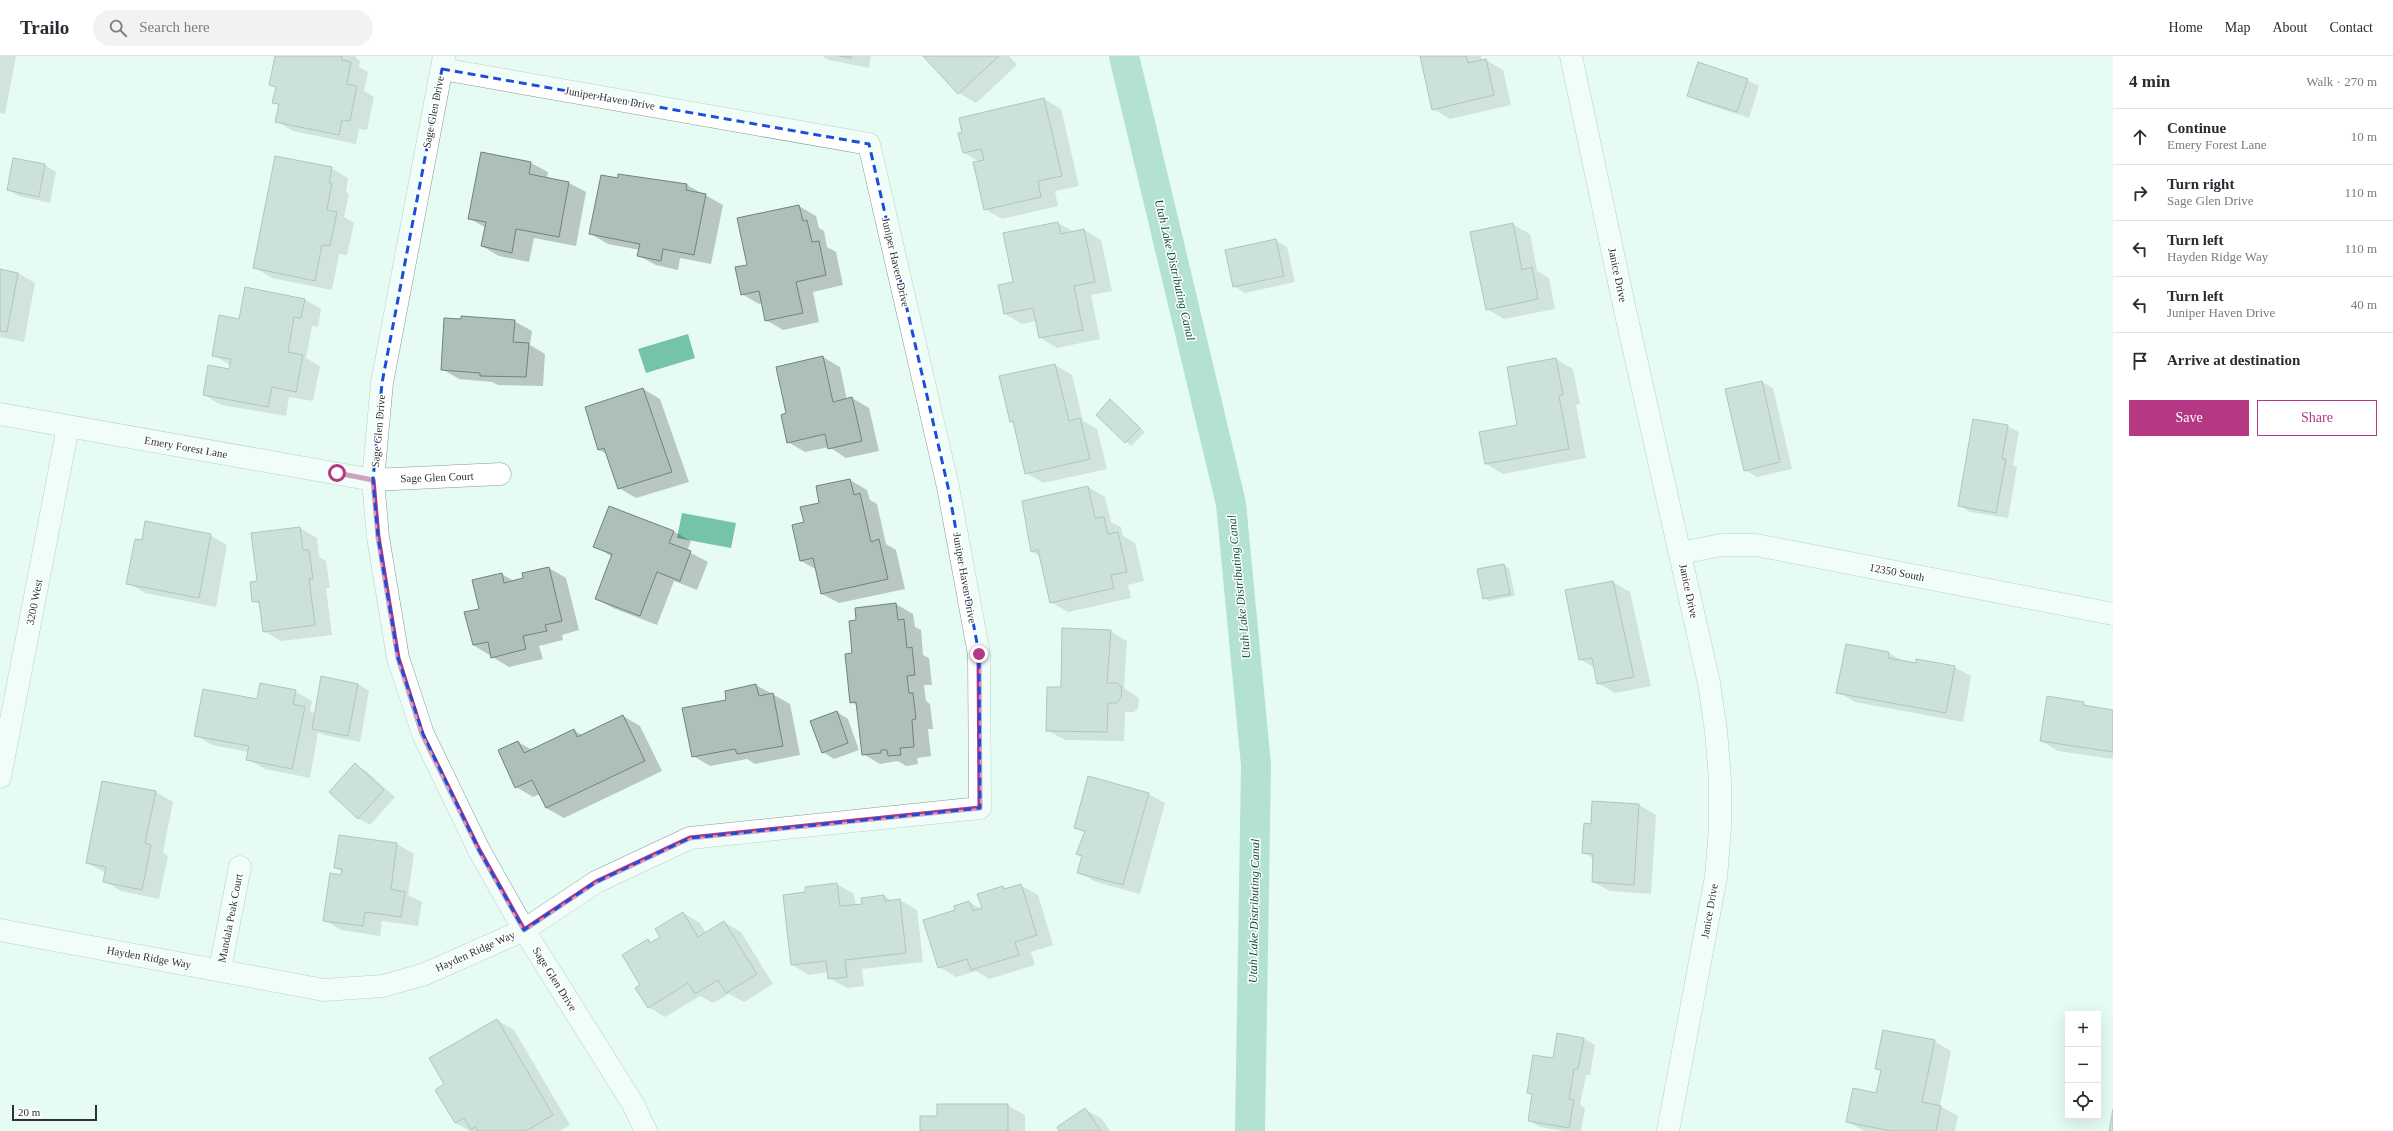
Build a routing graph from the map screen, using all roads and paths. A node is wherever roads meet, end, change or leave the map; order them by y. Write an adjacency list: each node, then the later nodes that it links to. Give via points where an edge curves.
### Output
1 (1571, 56): 7 (street, Janice Drive, via 1623,302)
2 (443, 62): 6 (street, Sage Glen Drive, via 382,383); 10 (street, Juniper Haven Drive, via 869,144 948,487 979,654)
3 (0, 414): 4 (street, Emery Forest Lane)
4 (68, 427): 6 (street, Emery Forest Lane); 9 (street, 3200 West)
5 (500, 474): 6 (street, Sage Glen Court)
6 (373, 480): 13 (street, Sage Glen Drive, via 378,537 398,658 422,734 479,850)
7 (1681, 553): 8 (street, 12350 South, via 1721,545 1756,545); 16 (street, Janice Drive, via 1709,682 1716,731 1720,779 1720,828 1716,877)
8 (2113, 614)
9 (0, 777)
10 (980, 808): 13 (street, Hayden Ridge Way, via 690,838 596,882)
11 (240, 867): 14 (street, Mandala Peak Court)
12 (0, 930): 14 (street, Hayden Ridge Way)
13 (524, 930): 14 (street, Hayden Ridge Way, via 425,974 383,986 324,990); 15 (street, Sage Glen Drive, via 634,1104)
14 (220, 969)
15 (646, 1131)
16 (1668, 1131)

